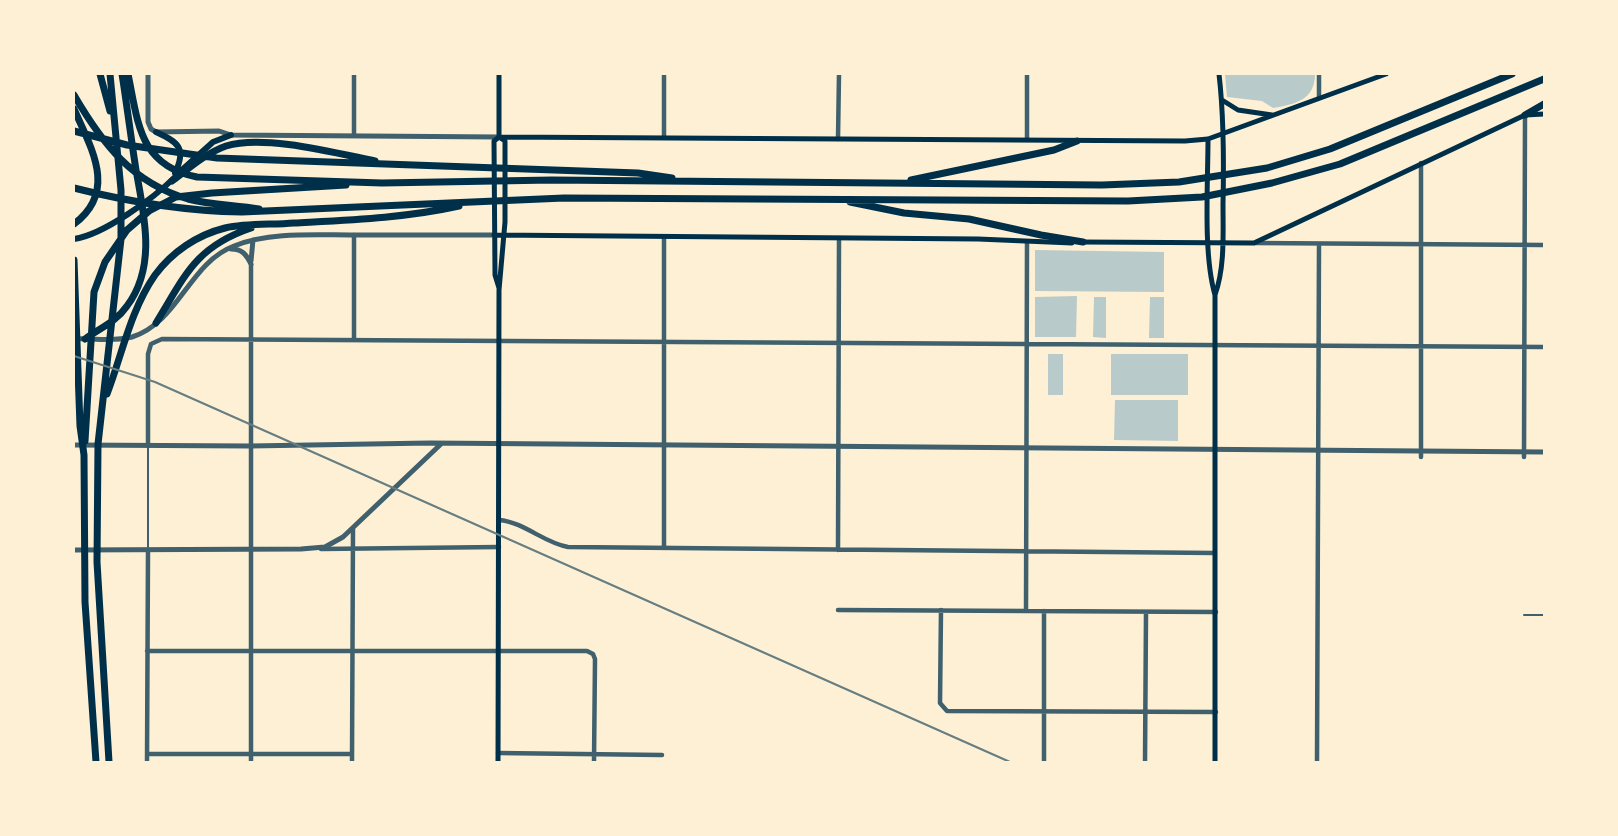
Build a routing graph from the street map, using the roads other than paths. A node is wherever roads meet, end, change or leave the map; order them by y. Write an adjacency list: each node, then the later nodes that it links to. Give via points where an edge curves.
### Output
1 (100, 74): 24 (highway)
2 (110, 74): 24 (highway)
3 (122, 74): 71 (highway, via 146,234 145,262 130,304)
4 (128, 74): 40 (highway, via 140,130 153,155 183,174)
5 (148, 74): 26 (street, via 148,122)
6 (354, 74): 29 (street)
7 (499, 74): 30 (main road)
8 (664, 74): 31 (street)
9 (839, 74): 32 (street)
10 (1027, 74): 34 (street)
11 (1219, 74): 18 (main road)
12 (1318, 74): 17 (street)
13 (1386, 74): 17 (main road)
14 (1512, 74): 41 (highway, via 1330,149 1239,173 1142,184)
15 (1545, 79): 43 (highway, via 1340,163 1239,191 1128,201)
16 (74, 95): 45 (highway, via 122,162 150,183 190,199)
17 (1319, 98): 22 (main road)
18 (1222, 100): 22 (main road, via 1238,110); 27 (main road)
19 (1545, 104): 23 (highway)
20 (74, 109): 46 (highway, via 97,167 98,185 92,204)
21 (1545, 114): 23 (main road)
22 (1273, 115): 27 (main road)
23 (1525, 115): 36 (main road); 62 (street)
24 (115, 128): 83 (highway, via 121,247)
25 (74, 131): 37 (highway, via 166,152 235,160)
26 (156, 132): 28 (street, via 219,131); 38 (main road, via 172,139 180,149 181,160)
27 (1224, 134): 33 (main road); 58 (main road)
28 (231, 135): 29 (street); 38 (main road, via 203,149)
29 (354, 135): 30 (street)
30 (499, 137): 31 (main road); 49 (main road, via 494,141); 50 (main road, via 505,141)
31 (664, 137): 32 (main road)
32 (838, 139): 34 (main road)
33 (1208, 139): 35 (main road); 57 (main road)
34 (1027, 141): 35 (main road)
35 (1077, 141): 41 (highway, via 1054,150)
36 (1421, 163): 59 (main road); 61 (street)
37 (400, 166): 38 (highway, via 328,151 245,142 215,151); 39 (highway, via 638,173)
38 (172, 181): 53 (main road, via 108,226)
39 (700, 181): 40 (highway); 41 (highway)
40 (383, 183): 97 (highway, via 176,197 127,230 104,262 94,292)
41 (897, 183)
42 (74, 188): 45 (highway, via 185,209)
43 (836, 199): 44 (highway, via 600,197); 56 (highway)
44 (472, 203): 45 (highway); 47 (highway, via 426,213)
45 (281, 212)
46 (74, 224)
47 (260, 225): 69 (highway, via 217,243 198,258); 83 (highway, via 204,235 162,267 130,327)
48 (354, 235): 49 (street); 54 (street); 72 (street)
49 (494, 235): 50 (main road); 67 (main road)
50 (504, 235): 51 (main road); 67 (main road)
51 (664, 237): 52 (main road); 75 (street)
52 (839, 238): 55 (main road); 76 (street)
53 (74, 239)
54 (253, 240): 64 (street); 66 (street)
55 (1027, 242): 56 (main road); 77 (street)
56 (1083, 242): 57 (main road)
57 (1209, 243): 58 (main road); 68 (main road)
58 (1223, 243): 59 (main road); 68 (main road)
59 (1254, 243): 60 (street)
60 (1318, 244): 61 (street); 79 (street)
61 (1422, 244): 62 (street); 80 (street)
62 (1525, 245): 63 (street); 81 (street)
63 (1545, 245)
64 (226, 249): 66 (street, via 241,250); 69 (street, via 202,268)
65 (74, 260): 97 (highway)
66 (251, 264): 73 (street)
67 (499, 290): 74 (main road)
68 (1215, 295): 78 (main road)
69 (156, 323): 71 (street, via 124,339)
70 (74, 339): 71 (street)
71 (85, 339)
72 (354, 340): 73 (street); 74 (street)
73 (251, 341): 88 (street, via 162,339 151,344); 89 (street)
74 (499, 341): 75 (street); 86 (main road)
75 (664, 342): 76 (street); 87 (street)
76 (838, 344): 77 (street); 90 (street)
77 (1026, 345): 78 (street); 91 (street)
78 (1215, 345): 79 (street); 92 (main road)
79 (1319, 346): 80 (street); 93 (street)
80 (1422, 347): 81 (street); 95 (street)
81 (1524, 347): 82 (street); 96 (street)
82 (1545, 347)
83 (102, 408): 132 (highway, via 97,562)
84 (441, 444): 86 (street); 89 (street); 99 (street)
85 (74, 445): 88 (street)
86 (499, 445): 87 (street); 98 (main road)
87 (663, 445): 90 (street); 102 (street)
88 (148, 446): 89 (street); 106 (lane)
89 (250, 446): 103 (street)
90 (838, 446): 91 (street); 107 (street)
91 (1026, 448): 92 (street); 108 (street)
92 (1215, 449): 93 (street); 109 (main road)
93 (1318, 450): 95 (street); 141 (street)
94 (1545, 452): 96 (street)
95 (1421, 454): 96 (street)
96 (1524, 454)
97 (84, 456): 131 (highway, via 85,602)
98 (499, 520): 100 (main road); 102 (street, via 568,547)
99 (352, 528): 101 (street); 104 (street, via 330,545)
100 (499, 547): 101 (street); 121 (main road)
101 (353, 548): 104 (street); 120 (street)
102 (664, 548): 107 (street)
103 (251, 549): 104 (street); 106 (street); 119 (street)
104 (308, 549)
105 (74, 550): 106 (street)
106 (148, 550): 118 (street)
107 (838, 550): 108 (street)
108 (1026, 551): 109 (street); 112 (street)
109 (1215, 553): 115 (main road)
110 (838, 610): 111 (street)
111 (941, 610): 112 (street); 122 (street, via 943,709)
112 (1026, 611): 113 (street)
113 (1044, 611): 114 (street); 122 (street)
114 (1146, 612): 115 (street); 124 (street)
115 (1216, 612): 123 (main road)
116 (1524, 615): 117 (lane)
117 (1545, 615)
118 (147, 651): 119 (street); 127 (street)
119 (251, 651): 120 (street); 125 (street)
120 (352, 651): 121 (street); 128 (street)
121 (498, 651): 126 (main road); 129 (street, via 593,654)
122 (1043, 711): 124 (street); 138 (street)
123 (1216, 712): 124 (street); 140 (main road)
124 (1146, 713): 139 (street)
125 (251, 753): 127 (street); 128 (street); 134 (street)
126 (498, 753): 129 (street); 136 (main road)
127 (147, 754): 133 (street)
128 (352, 754): 135 (street)
129 (594, 754): 130 (street); 137 (street)
130 (662, 755)
131 (96, 762)
132 (109, 762)
133 (147, 762)
134 (251, 762)
135 (352, 762)
136 (498, 762)
137 (594, 762)
138 (1044, 762)
139 (1145, 762)
140 (1215, 762)
141 (1317, 762)

